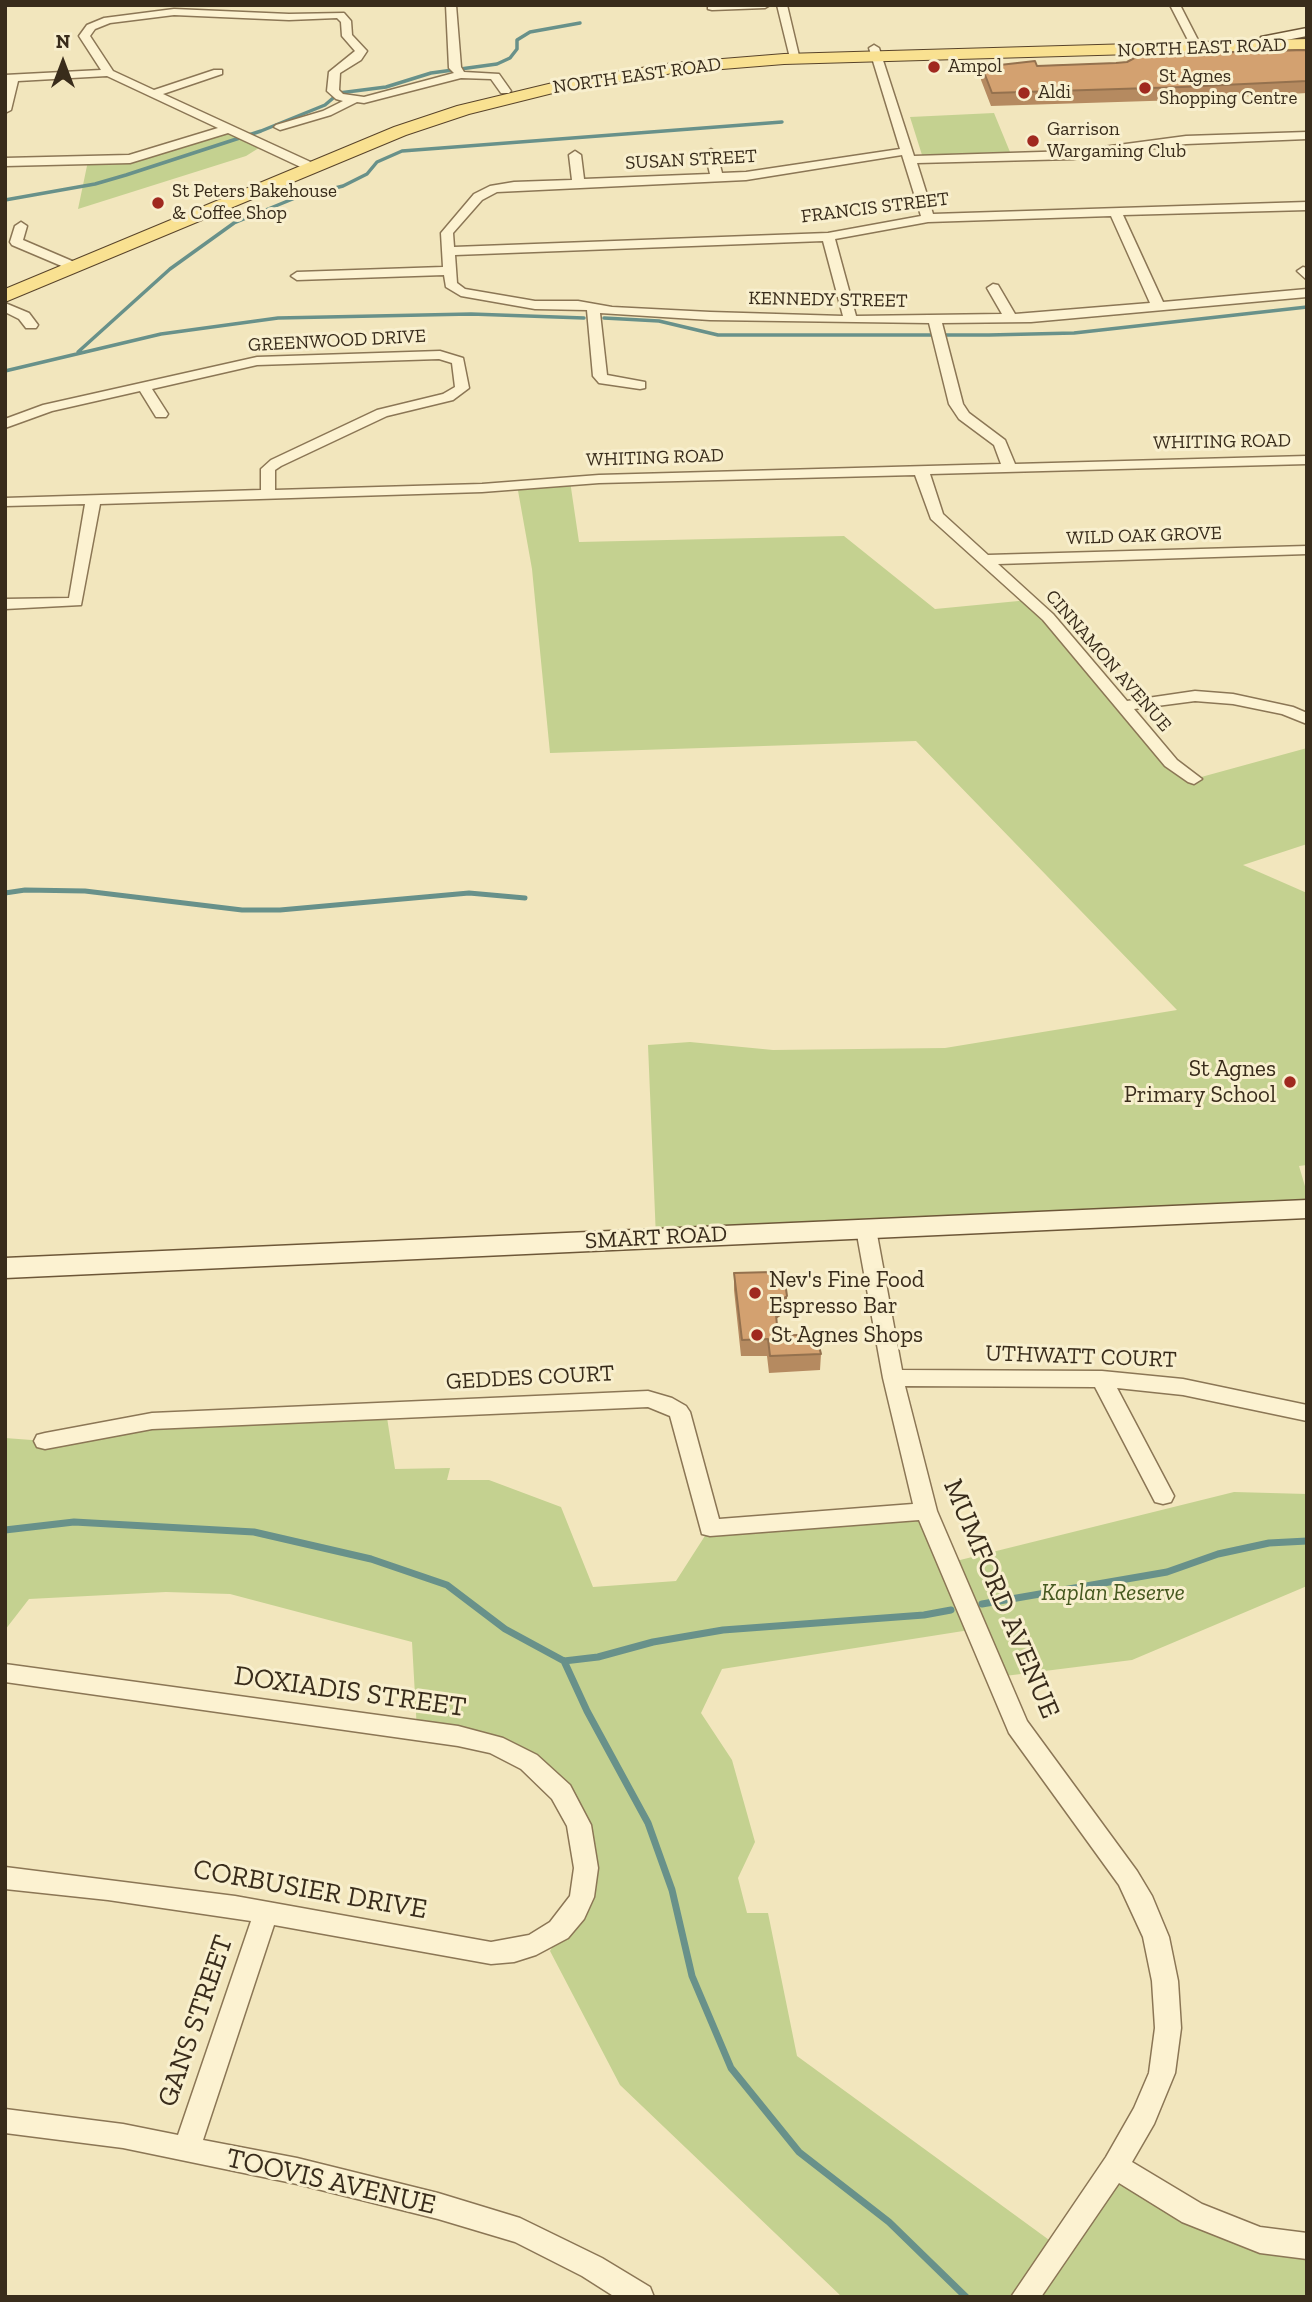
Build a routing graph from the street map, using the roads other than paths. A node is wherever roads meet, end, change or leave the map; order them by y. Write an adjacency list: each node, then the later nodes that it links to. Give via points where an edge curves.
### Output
1 (348, 5): 7 (street, via 347,12)
2 (450, 5): 15 (street)
3 (765, 5): 6 (street)
4 (782, 5): 13 (street)
5 (1175, 5): 9 (street)
6 (712, 7)
7 (340, 15): 16 (street, via 181,12 111,19 93,25 84,36); 20 (street, via 346,21 347,36 361,51 335,70 335,94)
8 (1305, 41): 9 (main road, NORTH EAST ROAD); 11 (main road, NORTH EAST ROAD)
9 (1194, 42): 10 (main road, NORTH EAST ROAD)
10 (1048, 46): 11 (main road); 12 (main road, NORTH EAST ROAD)
11 (1097, 51): 12 (main road, NORTH EAST ROAD)
12 (875, 52): 13 (main road, NORTH EAST ROAD); 27 (street)
13 (795, 55): 18 (main road, NORTH EAST ROAD, via 725,55 605,71); 29 (main road, NORTH EAST ROAD, via 663,70 527,94 438,118)
14 (218, 72): 19 (street)
15 (458, 72): 18 (street, via 491,74); 20 (street)
16 (109, 73): 17 (street); 19 (street)
17 (9, 78): 21 (street)
18 (505, 91): 29 (main road, NORTH EAST ROAD, via 407,119)
19 (152, 94): 23 (street)
20 (352, 100): 22 (street)
21 (5, 110)
22 (280, 127)
23 (227, 129): 28 (street, via 130,159); 29 (street)
24 (1307, 135): 27 (street, SUSAN STREET, via 1186,140 1073,155)
25 (711, 153): 30 (street)
26 (575, 155): 31 (street)
27 (908, 155): 30 (street, SUSAN STREET); 34 (street)
28 (5, 162)
29 (304, 164): 38 (main road, NORTH EAST ROAD)
30 (717, 177): 31 (street, SUSAN STREET)
31 (578, 183): 37 (street, SUSAN STREET, via 514,186 478,197 447,233)
32 (1307, 206): 33 (street, FRANCIS STREET)
33 (1115, 211): 34 (street, FRANCIS STREET); 45 (street)
34 (928, 218): 36 (street, FRANCIS STREET)
35 (21, 226): 38 (street, via 16,242)
36 (828, 237): 37 (street, FRANCIS STREET); 49 (street)
37 (449, 251): 39 (street)
38 (67, 264): 41 (main road, NORTH EAST ROAD); 44 (main road, NORTH EAST ROAD)
39 (450, 271): 40 (street); 47 (street, KENNEDY STREET, via 451,284 461,292 535,305)
40 (297, 276)
41 (5, 285)
42 (993, 288): 48 (street)
43 (1307, 293): 45 (street, KENNEDY STREET)
44 (5, 296)
45 (1158, 306): 48 (street, KENNEDY STREET)
46 (5, 307): 50 (street)
47 (593, 308): 49 (street, KENNEDY STREET, via 710,317); 52 (street, via 600,376)
48 (1011, 318): 51 (street, KENNEDY STREET)
49 (851, 320): 51 (street, KENNEDY STREET)
50 (31, 325)
51 (937, 330): 57 (street, via 956,404 964,416 1000,443)
52 (640, 385)
53 (144, 386): 54 (street); 55 (street, GREENWOOD DRIVE, via 48,408); 59 (street, GREENWOOD DRIVE, via 257,361 440,355 458,361 461,388 448,397 382,413 276,463 268,469)
54 (161, 414)
55 (5, 424)
56 (1307, 460): 57 (street, WHITING ROAD)
57 (1010, 469): 58 (street, WHITING ROAD)
58 (921, 470): 59 (street, WHITING ROAD); 63 (street, CINNAMON AVENUE, via 936,516)
59 (268, 492): 60 (street, WHITING ROAD)
60 (93, 500): 61 (street, WHITING ROAD); 64 (street, via 76,602)
61 (5, 502)
62 (1307, 550): 63 (street, WILD OAK GROVE)
63 (983, 560): 65 (street, CINNAMON AVENUE, via 1048,617)
64 (5, 604)
65 (1123, 706): 66 (street, via 1195,696 1233,699); 67 (street, CINNAMON AVENUE, via 1171,763)
66 (1307, 719)
67 (1194, 779)
68 (1307, 1209): 69 (main road, SMART ROAD)
69 (866, 1229): 70 (main road, SMART ROAD); 71 (street, MUMFORD AVENUE)
70 (5, 1268)
71 (893, 1378): 72 (street, UTHWATT COURT); 76 (street, MUMFORD AVENUE)
72 (1102, 1379): 73 (street, UTHWATT COURT, via 1183,1387); 75 (street)
73 (1307, 1413)
74 (45, 1441): 76 (street, GEDDES COURT, via 152,1421 648,1399 679,1412 710,1528)
75 (1163, 1496)
76 (926, 1511): 83 (street, MUMFORD AVENUE, via 1017,1726 1106,1845 1143,1904 1156,1937 1168,2028 1162,2073)
77 (5, 1673): 79 (street, DOXIADIS STREET, via 458,1736 495,1745 542,1772 570,1805 584,1845)
78 (5, 1878): 80 (street, CORBUSIER DRIVE)
79 (582, 1897): 80 (street, CORBUSIER DRIVE, via 565,1923 536,1944 491,1953)
80 (266, 1913): 82 (street, GANS STREET)
81 (5, 2122): 82 (street, TOOVIS AVENUE, via 123,2136)
82 (186, 2149): 85 (street, TOOVIS AVENUE, via 310,2174 520,2231 592,2267)
83 (1115, 2166): 84 (street, via 1192,2213 1260,2240); 86 (street, MUMFORD AVENUE)
84 (1307, 2246)
85 (628, 2293)
86 (1025, 2297)

